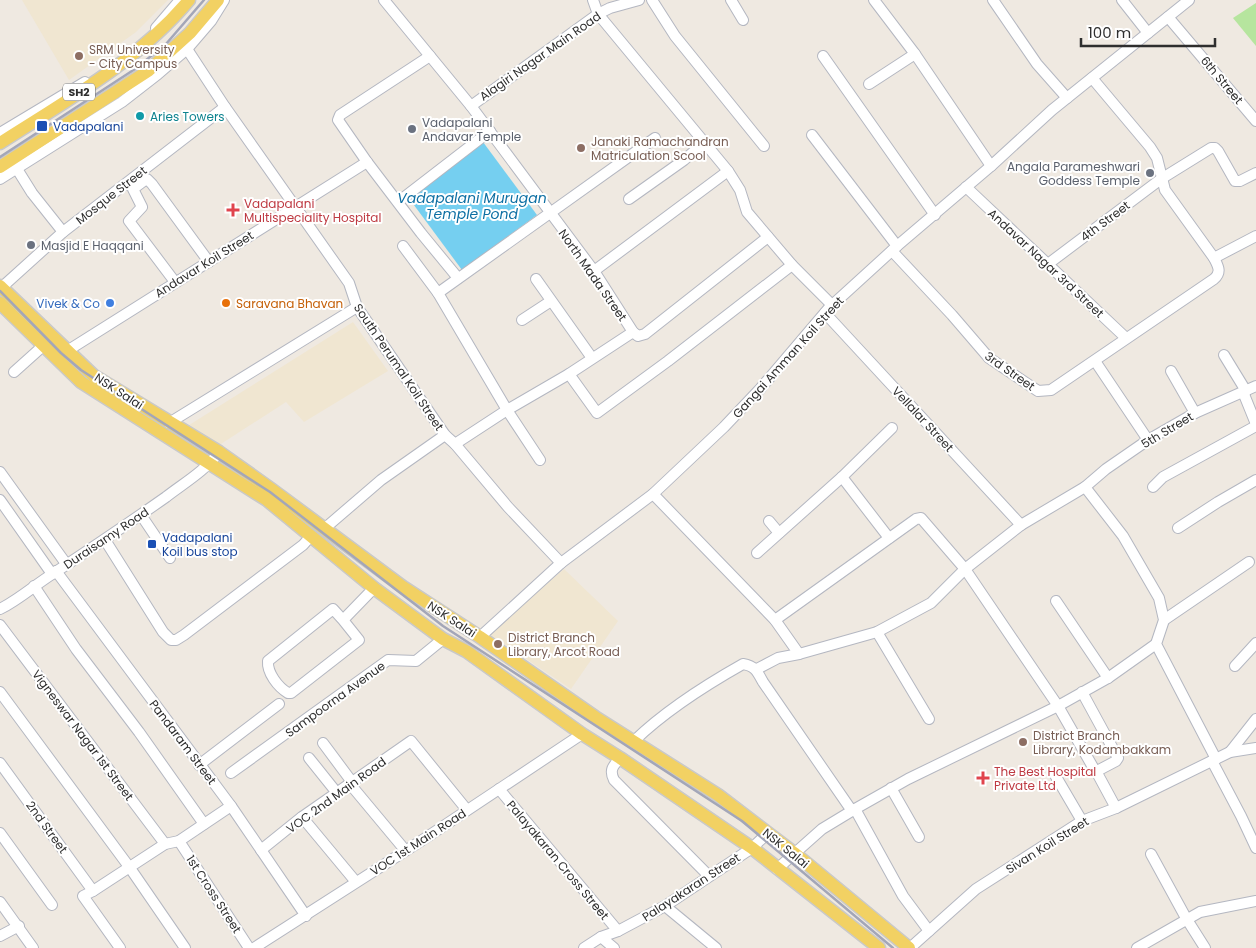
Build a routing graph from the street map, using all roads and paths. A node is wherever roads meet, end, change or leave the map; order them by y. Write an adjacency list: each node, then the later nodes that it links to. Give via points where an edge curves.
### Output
1 (189, 0): 33 (main road, SH2, via 155,37 110,72)
2 (218, 0): 37 (main road, SH2, via 190,33 148,71)
3 (224, 0): 18 (street)
4 (384, 0): 20 (street, North Mada Street)
5 (592, 0): 14 (street, Vellalar Street)
6 (639, 0): 14 (street, Alagiri Nagar Main Road)
7 (652, 0): 34 (street, via 675,36)
8 (731, 0): 16 (street)
9 (874, 0): 19 (street)
10 (993, 0): 24 (street, via 1037,64)
11 (1122, 0): 17 (street)
12 (1189, 0): 15 (street, Gangai Amman Koil Street)
13 (176, 2): 29 (street, via 152,32 94,76)
14 (598, 14): 26 (street, Alagiri Nagar Main Road); 32 (street, Vellalar Street)
15 (1168, 17): 17 (street, Gangai Amman Koil Street); 27 (street, 6th Street)
16 (743, 20)
17 (1148, 33): 22 (street, Gangai Amman Koil Street)
18 (187, 49): 25 (street, South Perumal Koil Street); 38 (street, via 122,102)
19 (915, 54): 23 (street); 36 (street)
20 (430, 56): 26 (street, North Mada Street); 35 (street, via 340,115 338,120)
21 (823, 56): 48 (street)
22 (1092, 78): 24 (street, Gangai Amman Koil Street); 42 (street, via 1150,147 1157,158)
23 (869, 84)
24 (1067, 98): 36 (street, Gangai Amman Koil Street)
25 (225, 106): 46 (street, South Perumal Koil Street); 49 (street, Mosque Street)
26 (471, 106): 28 (street, North Mada Street)
27 (1256, 121)
28 (490, 131): 45 (street); 47 (street, North Mada Street)
29 (0, 133)
30 (812, 135): 53 (street, 3rd Street)
31 (654, 138): 47 (street)
32 (705, 142): 39 (street, Vellalar Street); 44 (street)
33 (0, 143)
34 (764, 146)
35 (367, 162): 45 (street); 46 (street, Andavar Koil Street)
36 (992, 166): 43 (street, Gangai Amman Koil Street)
37 (0, 167)
38 (17, 169): 41 (street); 49 (street)
39 (728, 170): 51 (street, Vellalar Street, via 740,190 747,212); 58 (street)
40 (1256, 173): 42 (street, 4th Street, via 1235,181 1218,151 1211,148)
41 (0, 179)
42 (1161, 179): 54 (street, via 1165,190); 56 (street, 4th Street)
43 (966, 187): 48 (street, Gangai Amman Koil Street); 56 (street, Andavar Nagar 3rd Street)
44 (629, 199)
45 (398, 202): 59 (street)
46 (296, 207): 55 (street, Andavar Koil Street); 66 (street, South Perumal Koil Street, via 349,283)
47 (550, 213): 58 (street, North Mada Street); 59 (street)
48 (935, 215): 53 (street, Gangai Amman Koil Street)
49 (63, 232): 62 (street, Mosque Street)
50 (1256, 236): 54 (street)
51 (768, 237): 57 (street, Vellalar Street); 69 (street, via 644,334)
52 (403, 246): 63 (street)
53 (895, 249): 67 (street, Gangai Amman Koil Street); 75 (street, 3rd Street, via 989,358 1038,391 1051,390)
54 (1214, 258): 70 (street, 3rd Street, via 1219,270 1214,279)
55 (209, 262): 61 (street, Andavar Koil Street); 61 (street, via 152,184 145,180 133,189 142,207 129,221)
56 (1048, 264): 70 (street, Andavar Nagar 3rd Street)
57 (792, 265): 67 (street, Vellalar Street); 78 (street, via 597,413)
58 (594, 271): 69 (street, North Mada Street)
59 (458, 278): 63 (street)
60 (536, 279): 64 (street)
61 (175, 282): 72 (street, Andavar Koil Street)
62 (1, 287): 72 (main road, NSK Salai)
63 (438, 293): 81 (street)
64 (551, 301): 68 (street); 74 (street)
65 (1, 306): 71 (main road)
66 (357, 307): 83 (street); 86 (street, South Perumal Koil Street)
67 (829, 309): 97 (street, Gangai Amman Koil Street, via 724,427); 101 (street, Vellalar Street)
68 (522, 320)
69 (635, 334): 74 (street)
70 (1126, 338): 75 (street, 3rd Street)
71 (43, 346): 77 (street); 91 (main road, via 81,382)
72 (67, 351): 83 (main road, NSK Salai, via 94,376)
73 (1224, 355): 80 (street)
74 (592, 358): 78 (street)
75 (1095, 360): 87 (street)
76 (1171, 371): 82 (street)
77 (14, 372)
78 (569, 374): 81 (street)
79 (1256, 386): 80 (street, 5th Street)
80 (1244, 392): 82 (street, 5th Street); 84 (street)
81 (507, 410): 88 (street); 90 (street)
82 (1195, 413): 87 (street, 5th Street)
83 (169, 423): 89 (main road, NSK Salai)
84 (1256, 425): 96 (street, via 1163,478)
85 (892, 428): 93 (street)
86 (446, 435): 88 (street, South Perumal Koil Street); 103 (street, via 382,480)
87 (1148, 440): 95 (street, 5th Street)
88 (455, 444): 111 (street, South Perumal Koil Street)
89 (218, 452): 91 (street, Duraisamy Road); 103 (main road, NSK Salai)
90 (540, 460)
91 (209, 465): 99 (street, Duraisamy Road); 105 (main road, via 267,500)
92 (0, 472): 112 (street)
93 (842, 477): 104 (street); 106 (street)
94 (1256, 480): 102 (street)
95 (1085, 486): 101 (street, 5th Street); 122 (street, via 1123,536 1159,598)
96 (1153, 487)
97 (653, 494): 111 (street, Gangai Amman Koil Street); 121 (street)
98 (0, 500): 114 (street, Pandaram Street)
99 (141, 514): 107 (street, Duraisamy Road); 109 (street)
100 (769, 521): 104 (street)
101 (1021, 524): 113 (street, 5th Street)
102 (1178, 528)
103 (324, 529): 119 (main road, NSK Salai)
104 (779, 533): 108 (street)
105 (311, 536): 107 (street, via 176,640 163,632); 116 (main road)
106 (889, 538): 113 (street, via 921,518); 121 (street)
107 (105, 540): 112 (street, Duraisamy Road)
108 (757, 553)
109 (170, 558)
110 (1249, 562): 122 (street)
111 (561, 563): 126 (street, Gangai Amman Koil Street)
112 (67, 565): 114 (street, Duraisamy Road)
113 (965, 569): 125 (street, 5th Street, via 931,603); 137 (street)
114 (54, 573): 115 (street, Duraisamy Road); 149 (street, Pandaram Street)
115 (34, 586): 118 (street, Duraisamy Road); 163 (street, via 80,656)
116 (374, 588): 120 (street); 124 (main road)
117 (1056, 601): 133 (street)
118 (0, 609)
119 (438, 610): 124 (main road); 126 (main road, NSK Salai)
120 (342, 620): 120 (street, via 333,609 268,662 271,675 282,690 291,693 359,640)
121 (775, 620): 130 (street)
122 (1164, 620): 129 (street)
123 (0, 625): 168 (street, Vigneswar Nagar 1st Street)
124 (425, 626): 127 (main road)
125 (876, 632): 130 (street, 5th Street); 138 (street)
126 (480, 636): 141 (main road, NSK Salai)
127 (443, 639): 140 (main road, via 466,651); 151 (street, Sampoorna Avenue, via 416,661 388,660)
128 (1256, 643): 131 (street)
129 (1156, 644): 133 (street); 147 (street)
130 (799, 654): 132 (street, 5th Street, via 778,658)
131 (1235, 666)
132 (757, 669): 141 (street, via 742,664 679,704); 160 (street)
133 (1108, 678): 135 (street)
134 (0, 692): 175 (street)
135 (1082, 692): 137 (street); 150 (street, via 1118,758)
136 (279, 704): 149 (street)
137 (1058, 706): 150 (street); 154 (street)
138 (929, 718)
139 (1256, 718): 144 (street)
140 (582, 734): 146 (main road); 155 (street, VOC 1st Main Road)
141 (634, 741): 165 (main road, NSK Salai, via 718,794)
142 (323, 743): 153 (street)
143 (1256, 748): 144 (street, Sivan Koil Street)
144 (1230, 752): 147 (street, Sivan Koil Street)
145 (309, 758): 156 (street)
146 (620, 758): 169 (main road); 177 (street, via 612,768 614,780)
147 (1214, 760): 158 (street, Sivan Koil Street); 170 (street)
148 (0, 763): 180 (street, 2nd Street)
149 (199, 765): 157 (street, Pandaram Street)
150 (1096, 771): 158 (street)
151 (230, 774)
152 (1056, 775): 162 (street)
153 (351, 783): 156 (street, VOC 2nd Main Road); 159 (street, VOC 2nd Main Road, via 411,741); 172 (street)
154 (891, 788): 160 (street); 166 (street)
155 (499, 789): 159 (street, VOC 1st Main Road); 191 (street, Palayakaran Cross Street)
156 (337, 793): 161 (street, VOC 2nd Main Road)
157 (231, 806): 163 (street); 171 (street, Pandaram Street)
158 (1116, 808): 162 (street, Sivan Koil Street)
159 (467, 810): 172 (street, VOC 1st Main Road)
160 (853, 810): 173 (street, via 822,829); 192 (street, via 903,896)
161 (302, 817): 171 (street, VOC 2nd Main Road); 179 (street)
162 (1082, 821): 192 (street, Sivan Koil Street, via 976,889)
163 (204, 824): 167 (street)
164 (0, 833): 185 (street)
165 (768, 833): 169 (street, Palayakaran Street); 173 (main road, NSK Salai)
166 (919, 838)
167 (179, 841): 168 (street); 200 (street, 1st Cross Street)
168 (165, 844): 175 (street)
169 (752, 848): 176 (main road); 177 (street, Palayakaran Street)
170 (1256, 848)
171 (261, 850): 188 (street, Pandaram Street)
172 (405, 850): 179 (street, VOC 1st Main Road)
173 (794, 853): 176 (street); 178 (main road, NSK Salai)
174 (1151, 854): 189 (street)
175 (130, 868): 180 (street); 199 (street)
176 (777, 869): 182 (main road)
177 (709, 876): 186 (street, Palayakaran Street)
178 (823, 878): 181 (main road, NSK Salai); 182 (main road)
179 (356, 882): 188 (street, VOC 1st Main Road)
180 (93, 891): 198 (street, via 83,896)
181 (840, 892): 187 (main road); 193 (main road, NSK Salai)
182 (811, 895): 187 (main road)
183 (1256, 901): 189 (street, via 1214,908)
184 (0, 902): 190 (street)
185 (52, 905)
186 (665, 906): 191 (street, Palayakaran Street); 204 (street)
187 (828, 909): 205 (main road)
188 (306, 916): 196 (street, VOC 1st Main Road)
189 (1186, 918): 207 (street); 208 (street)
190 (19, 926): 194 (street); 197 (street)
191 (618, 931): 195 (street, Palayakaran Street)
192 (929, 931): 206 (street, Sivan Koil Street)
193 (890, 934): 205 (main road); 206 (main road, NSK Salai)
194 (0, 936)
195 (600, 937): 202 (street, Palayakaran Street); 203 (street)
196 (267, 945): 201 (street, VOC 1st Main Road)
197 (33, 948)
198 (120, 948)
199 (185, 948)
200 (249, 948)
201 (254, 948)
202 (584, 948)
203 (614, 948)
204 (716, 948)
205 (880, 948)
206 (909, 948)
207 (1137, 948)
208 (1205, 948)

